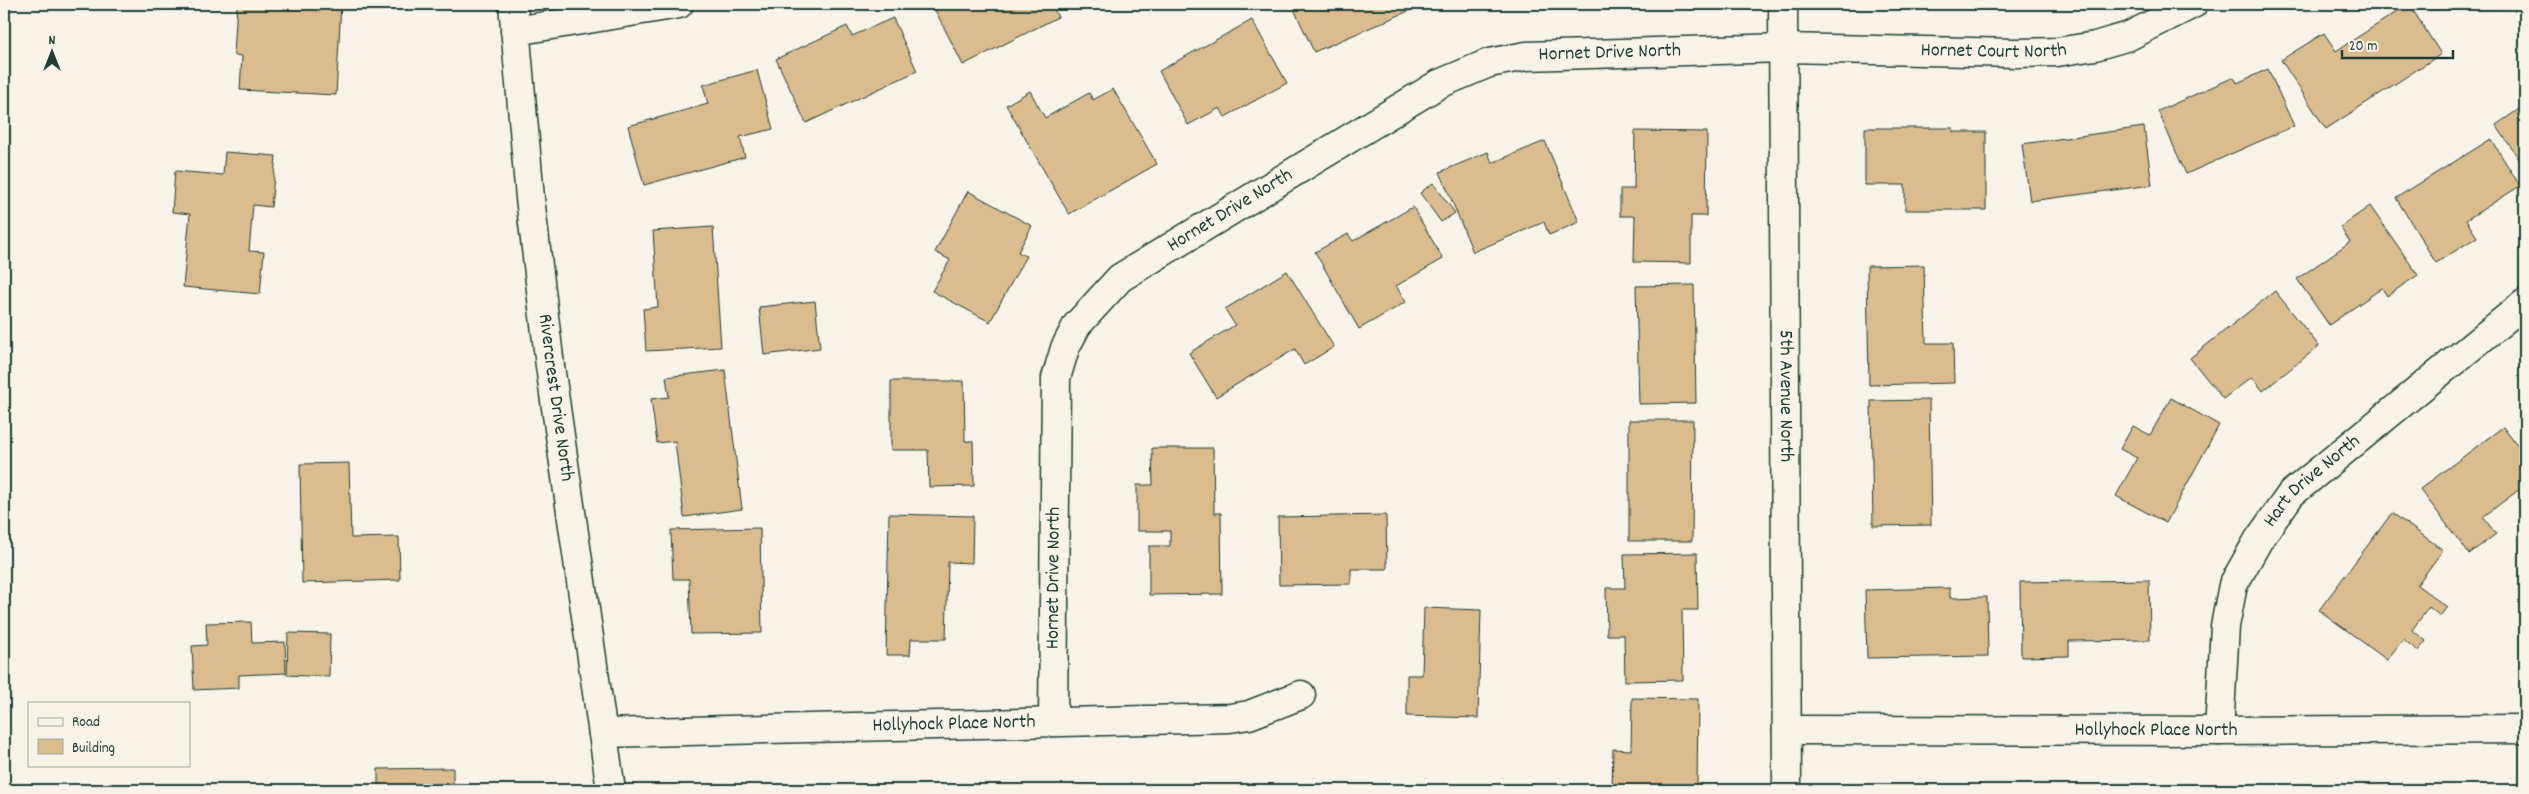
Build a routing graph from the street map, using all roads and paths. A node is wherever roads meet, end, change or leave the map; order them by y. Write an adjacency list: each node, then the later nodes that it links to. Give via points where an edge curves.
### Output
1 (513, 4): 5 (street, Rivercrest Drive North)
2 (679, 4): 5 (street)
3 (1783, 4): 6 (street, 5th Avenue North)
4 (2194, 4): 6 (street, Hornet Court North, via 2129,36 2057,52)
5 (515, 31): 13 (street, Rivercrest Drive North, via 549,357)
6 (1783, 48): 9 (street, Hornet Drive North, via 1526,56 1476,68 1439,84 1120,278 1077,325 1065,348 1056,378); 11 (street, 5th Avenue North)
7 (2525, 303): 12 (street, Hart Drive North, via 2291,494 2259,539 2233,585 2224,636)
8 (1301, 695): 9 (street, Hollyhock Place North, via 1240,718)
9 (1053, 722): 13 (street, Hollyhock Place North)
10 (2525, 728): 12 (street, Hollyhock Place North)
11 (1787, 730): 12 (street, Hollyhock Place North); 15 (street, 5th Avenue North)
12 (2220, 731)
13 (603, 733): 14 (street, Rivercrest Drive North)
14 (611, 790)
15 (1787, 790)

